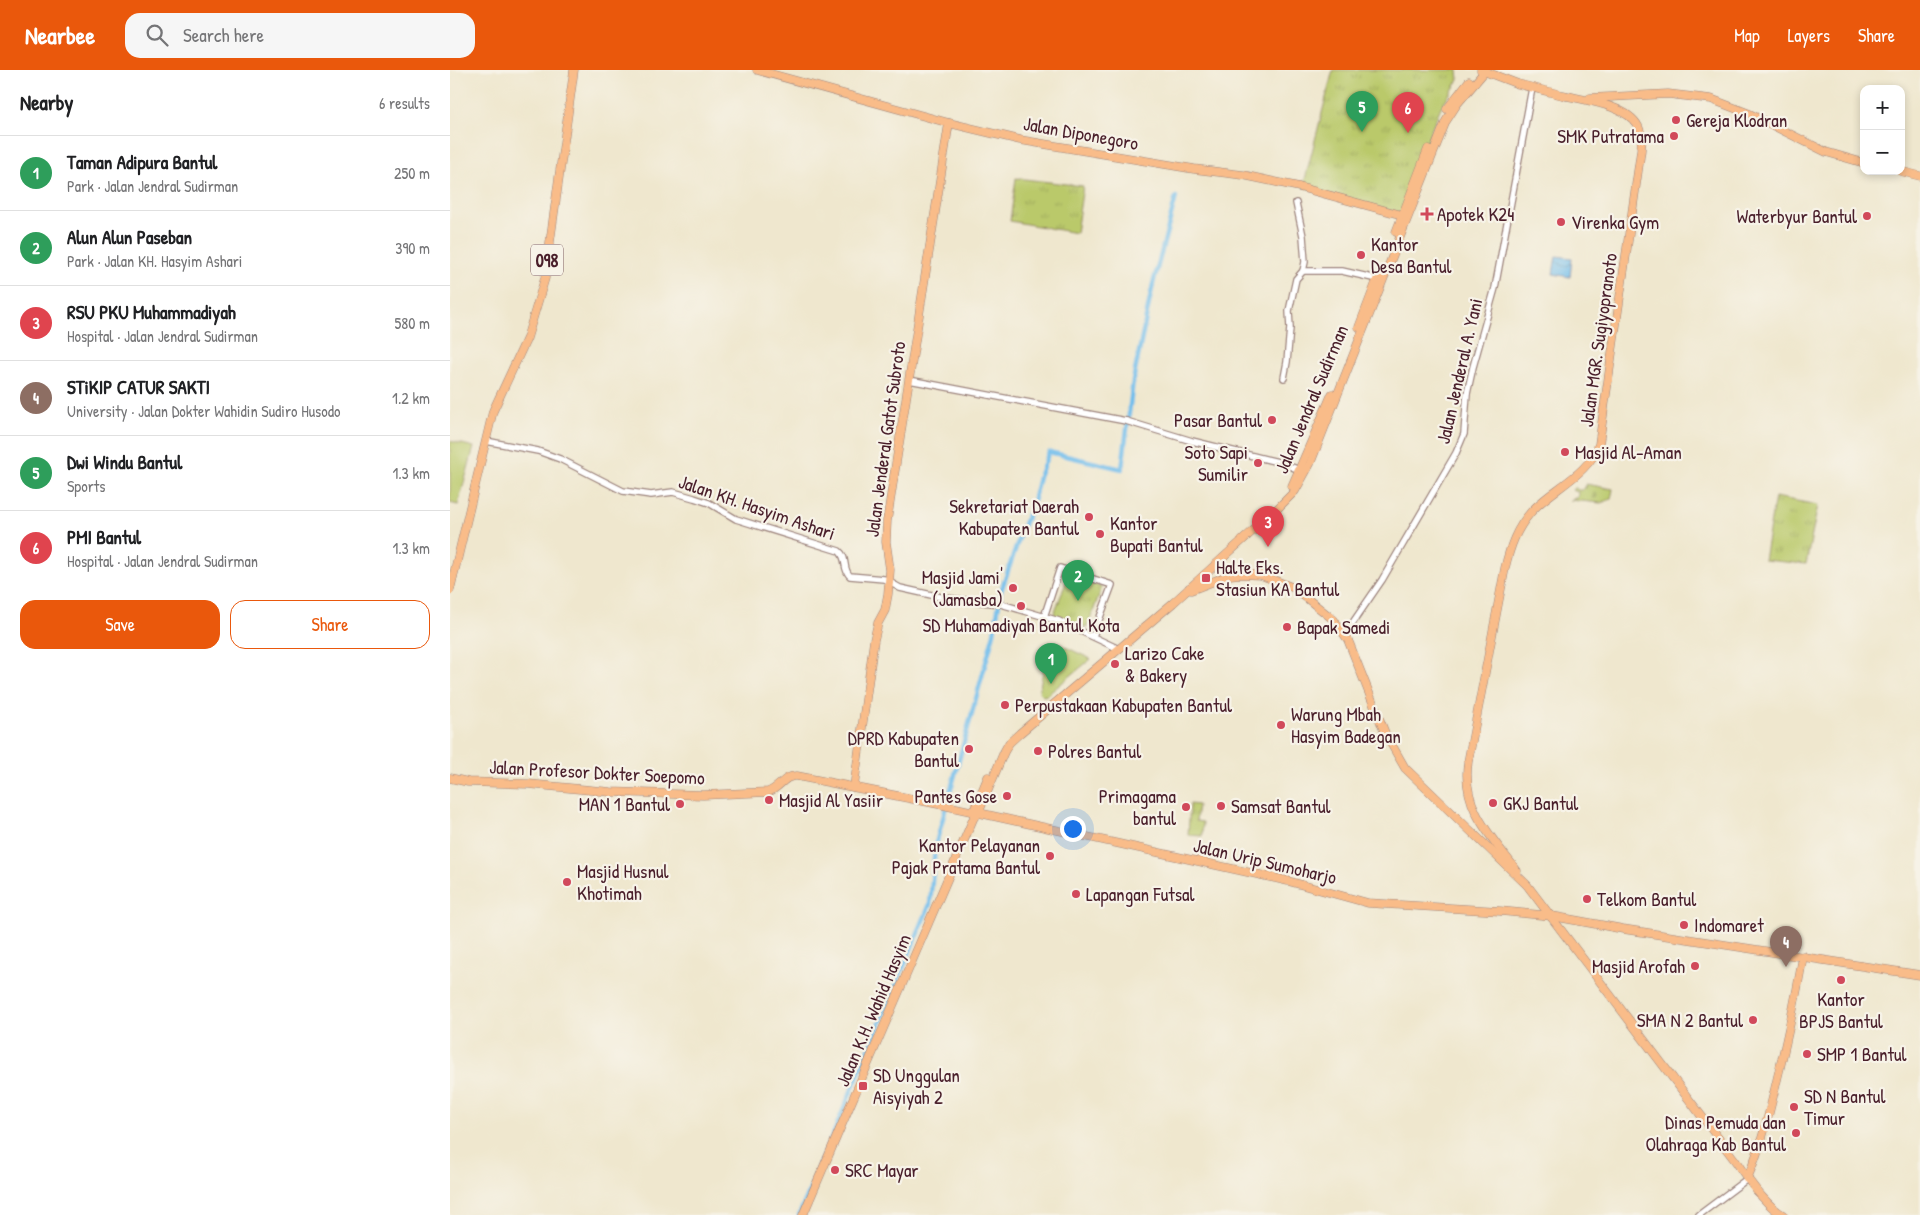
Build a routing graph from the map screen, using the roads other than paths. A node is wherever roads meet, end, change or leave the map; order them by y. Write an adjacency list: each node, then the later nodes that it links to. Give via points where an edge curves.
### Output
1 (574, 70): 17 (main road, 098, via 545,278 532,325 493,411)
2 (757, 70): 6 (main road, Jalan Diponegoro)
3 (1483, 70): 4 (main road); 11 (main road, Jalan Jendral Sudirman, via 1447,109); 14 (main road, Jalan Jendral Sudirman, via 1446,121)
4 (1532, 88): 5 (main road); 24 (street, Jalan Jenderal A. Yani, via 1494,288 1467,394 1462,440 1386,574)
5 (1562, 95): 7 (main road, via 1590,98 1668,94 1711,99 1731,105 1826,152); 30 (main road, Jalan MGR. Sugiyopranoto, via 1620,110 1639,128 1642,139 1599,444 1591,460 1531,512 1513,539 1468,762 1467,789 1473,808)
6 (949, 123): 11 (main road, Jalan Diponegoro, via 1041,144 1243,175); 16 (main road, Jalan Jenderal Gatot Subroto)
7 (1860, 162)
8 (1905, 172): 9 (main road)
9 (1920, 176)
10 (1296, 204): 12 (street, via 1304,242)
11 (1402, 215): 13 (main road, Jalan Jendral Sudirman)
12 (1302, 271): 13 (street, via 1342,271); 15 (street, via 1296,278 1289,311)
13 (1377, 279): 14 (main road, Jalan Jendral Sudirman)
14 (1352, 352): 18 (main road, Jalan Jendral Sudirman); 19 (main road, Jalan Jendral Sudirman, via 1300,484 1290,497)
15 (1284, 378)
16 (909, 380): 18 (street, via 1128,421); 20 (main road, Jalan Jenderal Gatot Subroto, via 886,528)
17 (486, 441): 20 (street, Jalan KH. Hasyim Ashari, via 538,450 623,491 651,495 673,492 708,502 736,518 839,551 844,556 846,572 850,576); 22 (main road, 098)
18 (1300, 470): 19 (main road, Jalan Jendral Sudirman, via 1288,492)
19 (1256, 525): 21 (main road, Jalan Jendral Sudirman); 26 (main road, Jalan Jendral Sudirman)
20 (889, 582): 23 (street, Jalan KH. Hasyim Ashari, via 924,594 999,604); 28 (main road, Jalan Jenderal Gatot Subroto, via 874,640)
21 (1189, 588): 24 (main road, via 1191,590 1234,574 1268,576 1307,596); 26 (main road, Jalan Jendral Sudirman)
22 (450, 590)
23 (1044, 617): 25 (street, Jalan KH. Hasyim Ashari); 25 (street, via 1060,568 1112,585)
24 (1345, 634): 30 (main road, via 1385,733 1405,768)
25 (1093, 636): 26 (street, Jalan KH. Hasyim Ashari)
26 (1117, 648): 29 (main road, Jalan Jendral Sudirman, via 1008,738 997,756)
27 (450, 778): 28 (main road, Jalan Profesor Dokter Soepomo, via 475,783 669,794 768,792 794,775)
28 (854, 787): 29 (main road, Jalan Profesor Dokter Soepomo, via 952,807)
29 (975, 815): 32 (main road, Jalan Urip Sumoharjo, via 1288,881 1368,903); 41 (main road, Jalan K.H. Wahid Hasyim)
30 (1527, 885): 31 (main road)
31 (1539, 901): 32 (main road); 33 (main road)
32 (1530, 914): 33 (main road, Jalan Urip Sumoharjo)
33 (1552, 916): 34 (main road, Jalan Urip Sumoharjo); 35 (main road)
34 (1574, 920): 35 (main road, via 1565,925); 36 (main road, Jalan Urip Sumoharjo)
35 (1565, 934): 39 (main road)
36 (1803, 956): 37 (main road, Jalan Urip Sumoharjo); 38 (main road, via 1766,1129)
37 (1920, 975)
38 (1755, 1160): 39 (main road); 40 (main road)
39 (1737, 1162): 40 (main road)
40 (1747, 1179): 42 (street); 43 (main road)
41 (803, 1215)
42 (1699, 1215)
43 (1783, 1215)

